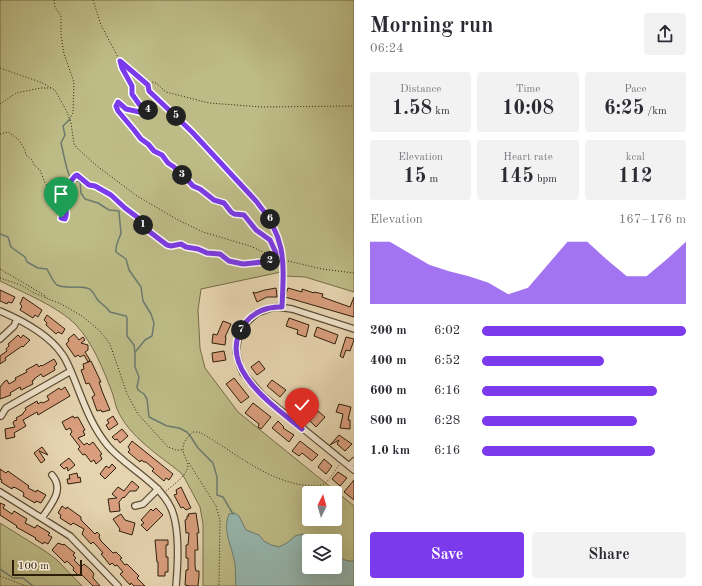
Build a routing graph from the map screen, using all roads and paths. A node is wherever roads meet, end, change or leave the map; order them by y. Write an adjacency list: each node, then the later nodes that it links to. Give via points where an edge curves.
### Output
1 (54, 0): 9 (path, via 61,16 64,54 74,82 73,113)
2 (93, 0): 3 (path, via 101,25)
3 (120, 61): 5 (path); 11 (path, via 132,86 132,94 149,112 147,114 129,110 118,102 118,111 141,139 162,155 193,186 214,200 224,203 234,214 244,215 256,230 270,240)
4 (0, 68): 6 (path)
5 (148, 85): 8 (path, via 156,83 166,92 209,103 262,107); 12 (path, via 149,91 192,132 264,210 279,239)
6 (51, 88): 7 (path, via 16,93); 9 (path, via 58,94)
7 (0, 104)
8 (354, 106)
9 (70, 119): 11 (path, via 77,148 133,193 203,232 250,246)
10 (0, 134): 11 (path, via 8,132 19,140 26,155 40,170 52,190 61,218 65,219 67,214 67,186 77,175 89,185 111,195 137,217 146,229 167,245 181,244 207,253 220,254 229,261 243,264 272,261)
11 (276, 258)
12 (284, 261): 14 (path); 17 (lane)
13 (0, 269): 16 (path)
14 (354, 273)
15 (0, 278): 16 (path)
16 (46, 298): 24 (path, via 82,316 100,331 110,344 127,394 138,414 168,446)
17 (282, 307): 20 (street); 28 (street, via 257,313 242,328 236,352 243,373 263,396)
18 (0, 311): 19 (street)
19 (17, 319): 21 (street, via 14,326); 22 (street, via 52,342)
20 (354, 329)
21 (0, 339)
22 (71, 371): 23 (street, via 6,408); 31 (street, via 102,438 122,460)
23 (1, 416)
24 (183, 450): 26 (path); 27 (path, via 184,441 188,436 193,432 199,432 272,477 290,483 316,486 322,485)
25 (354, 460): 28 (street)
26 (188, 463): 31 (path, via 184,475); 38 (path, via 216,506 220,520)
27 (340, 464)
28 (352, 468)
29 (52, 475): 33 (street, via 58,484 58,491)
30 (0, 492): 33 (street)
31 (160, 492): 32 (street, via 143,504); 37 (street, via 171,508 176,524)
32 (135, 506)
33 (42, 518): 36 (street, via 70,536)
34 (0, 576): 35 (path)
35 (26, 586)
36 (118, 586)
37 (176, 586)
38 (219, 586)

